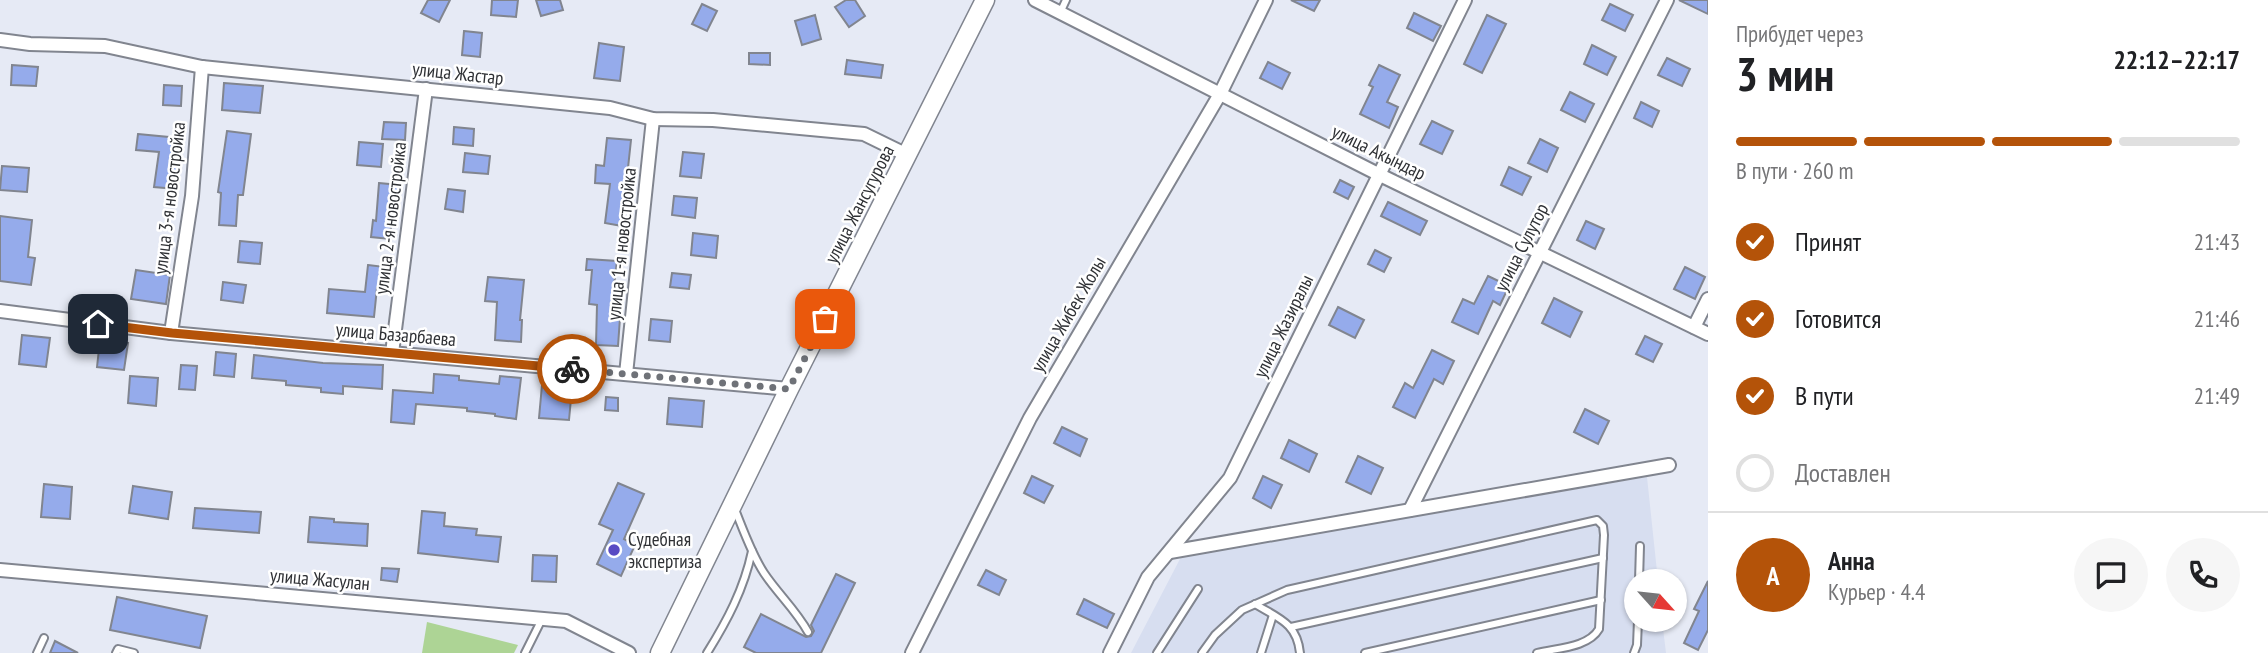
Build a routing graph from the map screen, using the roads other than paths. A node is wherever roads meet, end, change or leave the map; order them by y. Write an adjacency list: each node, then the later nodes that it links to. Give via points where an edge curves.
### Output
1 (985, 0): 13 (main road, улица Жансугурова)
2 (1035, 0): 7 (street, улица Акындар)
3 (1066, 0): 7 (lane)
4 (1266, 0): 11 (street, улица Жибек Жолы)
5 (1465, 0): 14 (street, улица Жазиралы)
6 (1667, 0): 15 (street, улица Сулутор)
7 (1060, 13): 11 (street, улица Акындар)
8 (0, 40): 9 (street, улица Жастар, via 105,46)
9 (202, 67): 10 (street, улица Жастар); 19 (street, улица 3-я новостройка, via 192,196)
10 (426, 89): 12 (street, улица Жастар, via 610,108); 21 (street, улица 2-я новостройка)
11 (1220, 93): 14 (street, улица Акындар); 49 (street, улица Жибек Жолы, via 1030,418)
12 (653, 119): 13 (street, улица Жастар, via 864,134); 22 (street, улица 1-я новостройка)
13 (907, 155): 23 (main road, улица Жансугурова)
14 (1380, 175): 15 (street, улица Акындар); 29 (street, улица Жазиралы, via 1230,478)
15 (1540, 252): 18 (street, улица Акындар); 26 (street, улица Сулутор)
16 (1708, 299): 18 (street)
17 (0, 311): 19 (street, улица Базарбаева)
18 (1695, 327): 20 (street, улица Акындар)
19 (172, 333): 21 (street, улица Базарбаева)
20 (1708, 334)
21 (392, 353): 22 (street, улица Базарбаева)
22 (626, 374): 23 (street, улица Базарбаева)
23 (789, 389): 25 (main road, улица Жансугурова)
24 (1669, 465): 26 (street)
25 (733, 505): 28 (lane); 47 (main road, улица Жансугурова)
26 (1410, 510): 29 (street)
27 (1640, 545): 31 (lane)
28 (752, 551): 39 (lane); 48 (lane, via 735,604)
29 (1170, 552): 50 (street, улица Жазиралы, via 1148,577)
30 (1603, 558): 34 (lane); 35 (lane, via 1603,526 1597,520 1287,590); 38 (lane)
31 (1639, 569)
32 (0, 570): 37 (street, улица Жасулан)
33 (1198, 589): 51 (lane)
34 (1601, 600): 55 (lane); 56 (lane, via 1594,637)
35 (1255, 604): 36 (lane); 52 (lane, via 1242,610)
36 (1273, 615): 38 (lane); 53 (lane)
37 (542, 619): 45 (lane); 46 (street, улица Жасулан, via 566,621)
38 (1291, 627): 54 (lane)
39 (808, 632)
40 (1638, 632): 57 (lane)
41 (44, 638): 42 (lane)
42 (37, 653)
43 (116, 653): 44 (lane, via 118,649)
44 (134, 653)
45 (525, 653)
46 (629, 653)
47 (660, 653)
48 (707, 653)
49 (912, 653)
50 (1110, 653)
51 (1157, 653)
52 (1202, 653)
53 (1261, 653)
54 (1300, 653)
55 (1365, 653)
56 (1537, 653)
57 (1634, 653)

